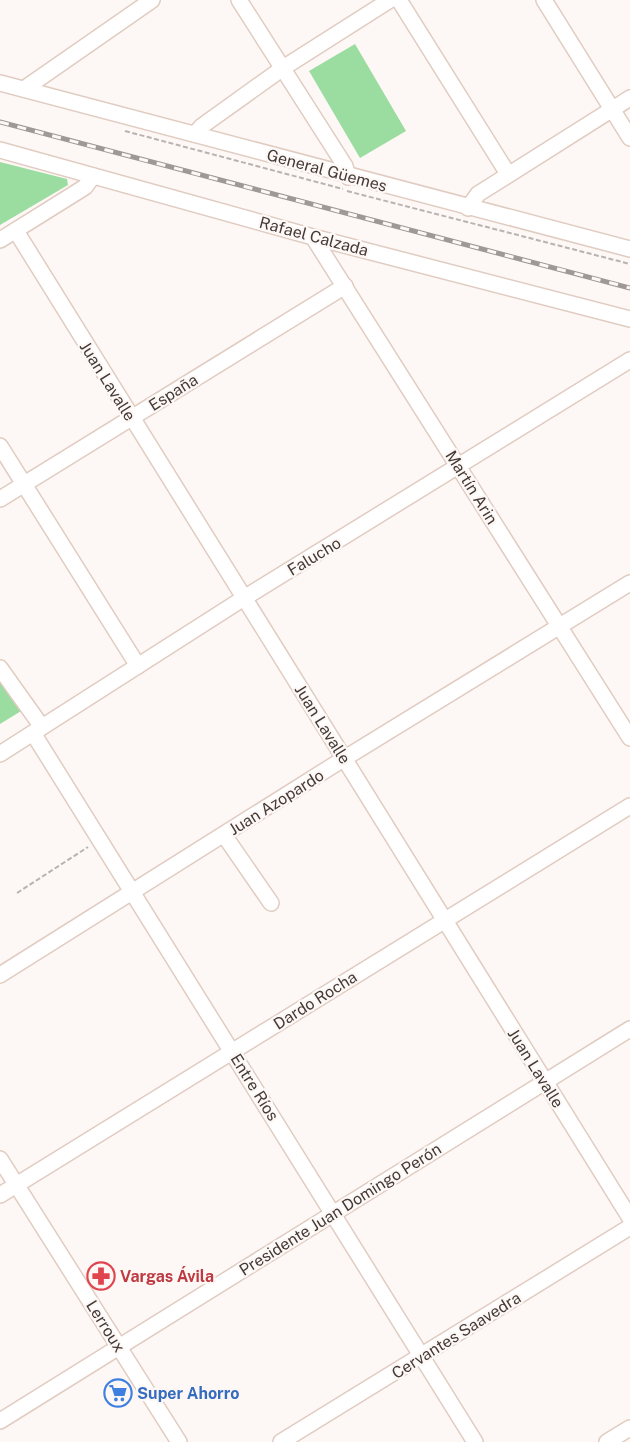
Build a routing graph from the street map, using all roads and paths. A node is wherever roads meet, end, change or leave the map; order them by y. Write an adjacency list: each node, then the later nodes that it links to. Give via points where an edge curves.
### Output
1 (152, 0): 7 (street)
2 (239, 0): 5 (street)
3 (390, 0): 5 (street); 14 (street)
4 (544, 0): 9 (street)
5 (283, 68): 11 (street); 16 (street, via 345,166)
6 (0, 83): 7 (street, General Güemes)
7 (24, 89): 11 (street, General Güemes)
8 (630, 98): 9 (street)
9 (612, 109): 12 (street); 14 (street)
10 (118, 128): 22 (path, via 152,140)
11 (195, 134): 16 (street, General Güemes)
12 (630, 138)
13 (0, 150): 15 (street, Rafael Calzada)
14 (508, 174): 17 (street, via 478,194)
15 (93, 176): 18 (street, via 85,187); 19 (street, Rafael Calzada)
16 (348, 177): 17 (street, General Güemes)
17 (468, 208): 21 (street, General Güemes)
18 (16, 231): 20 (street); 26 (street, Juan Lavalle)
19 (313, 236): 23 (street, Martín Arin); 24 (street, Rafael Calzada)
20 (0, 240)
21 (630, 249)
22 (630, 264)
23 (345, 286): 26 (street, España); 28 (street, Martín Arin)
24 (630, 319)
25 (630, 360): 28 (street, Falucho)
26 (131, 418): 29 (street, España); 32 (street, Juan Lavalle)
27 (0, 446): 29 (street)
28 (460, 467): 32 (street, Falucho); 33 (street, Martín Arin)
29 (24, 485): 30 (street, España); 34 (street)
30 (0, 499)
31 (630, 583): 33 (street, Juan Azopardo)
32 (244, 598): 34 (street, Falucho); 39 (street, Juan Lavalle)
33 (559, 628): 37 (street, Martín Arin); 39 (street, Juan Azopardo)
34 (138, 666): 36 (street, Falucho)
35 (0, 668): 36 (street, Entre Ríos)
36 (38, 730): 38 (street, Falucho); 42 (street, Entre Ríos)
37 (630, 738)
38 (0, 754)
39 (345, 758): 41 (street, Juan Azopardo); 46 (street, Juan Lavalle)
40 (630, 806): 46 (street, Dardo Rocha)
41 (224, 835): 43 (street, Juan Azopardo); 45 (street)
42 (99, 840): 43 (street, Entre Ríos); 44 (path)
43 (132, 892): 47 (street, Juan Azopardo); 49 (street, Entre Ríos)
44 (17, 893)
45 (270, 903)
46 (444, 919): 49 (street, Dardo Rocha); 50 (street, Juan Lavalle)
47 (0, 975)
48 (630, 1029): 50 (street, Presidente Juan Domingo Perón)
49 (232, 1051): 52 (street, Dardo Rocha); 54 (street, Entre Ríos)
50 (545, 1082): 54 (street, Presidente Juan Domingo Perón); 55 (street, Juan Lavalle)
51 (0, 1159): 52 (street, Lerroux)
52 (17, 1185): 53 (street, Dardo Rocha); 57 (street, Lerroux)
53 (0, 1195)
54 (333, 1213): 57 (street, Presidente Juan Domingo Perón); 58 (street, Entre Ríos)
55 (630, 1218)
56 (630, 1227): 58 (street, Cervantes Saavedra)
57 (120, 1347): 59 (street, Presidente Juan Domingo Perón); 61 (street, Lerroux)
58 (421, 1356): 62 (street, Cervantes Saavedra); 63 (street, Entre Ríos)
59 (0, 1421)
60 (630, 1428): 64 (street)
61 (179, 1442)
62 (281, 1442)
63 (475, 1442)
64 (607, 1442)

